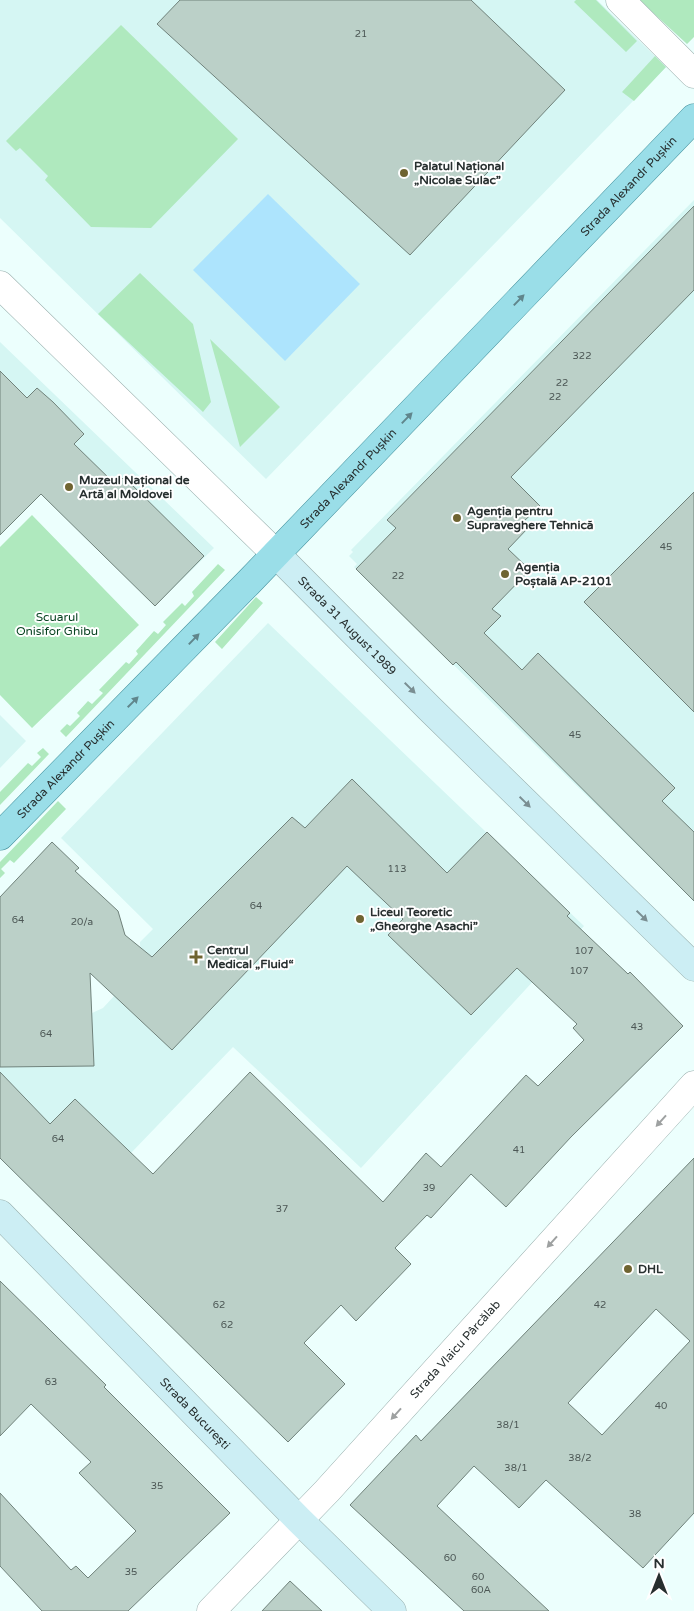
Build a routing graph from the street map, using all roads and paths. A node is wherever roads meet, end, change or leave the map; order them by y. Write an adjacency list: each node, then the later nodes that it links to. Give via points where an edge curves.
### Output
1 (620, 0): 2 (street)
2 (694, 74)
3 (694, 118): 5 (main road, Strada Alexandr Pușkin, one-way to 3)
4 (0, 285): 5 (street, Strada 31 August 1989)
5 (276, 554): 6 (main road, Strada Alexandr Pușkin, one-way to 5); 7 (street, Strada 31 August 1989, one-way to 7)
6 (0, 836)
7 (694, 967)
8 (694, 1085): 10 (street, Strada Vlaicu Pârcălab, one-way to 10)
9 (0, 1214): 10 (street, Strada București)
10 (299, 1520): 11 (street, Strada Vlaicu Pârcălab); 12 (street, Strada București)
11 (211, 1611)
12 (392, 1611)

